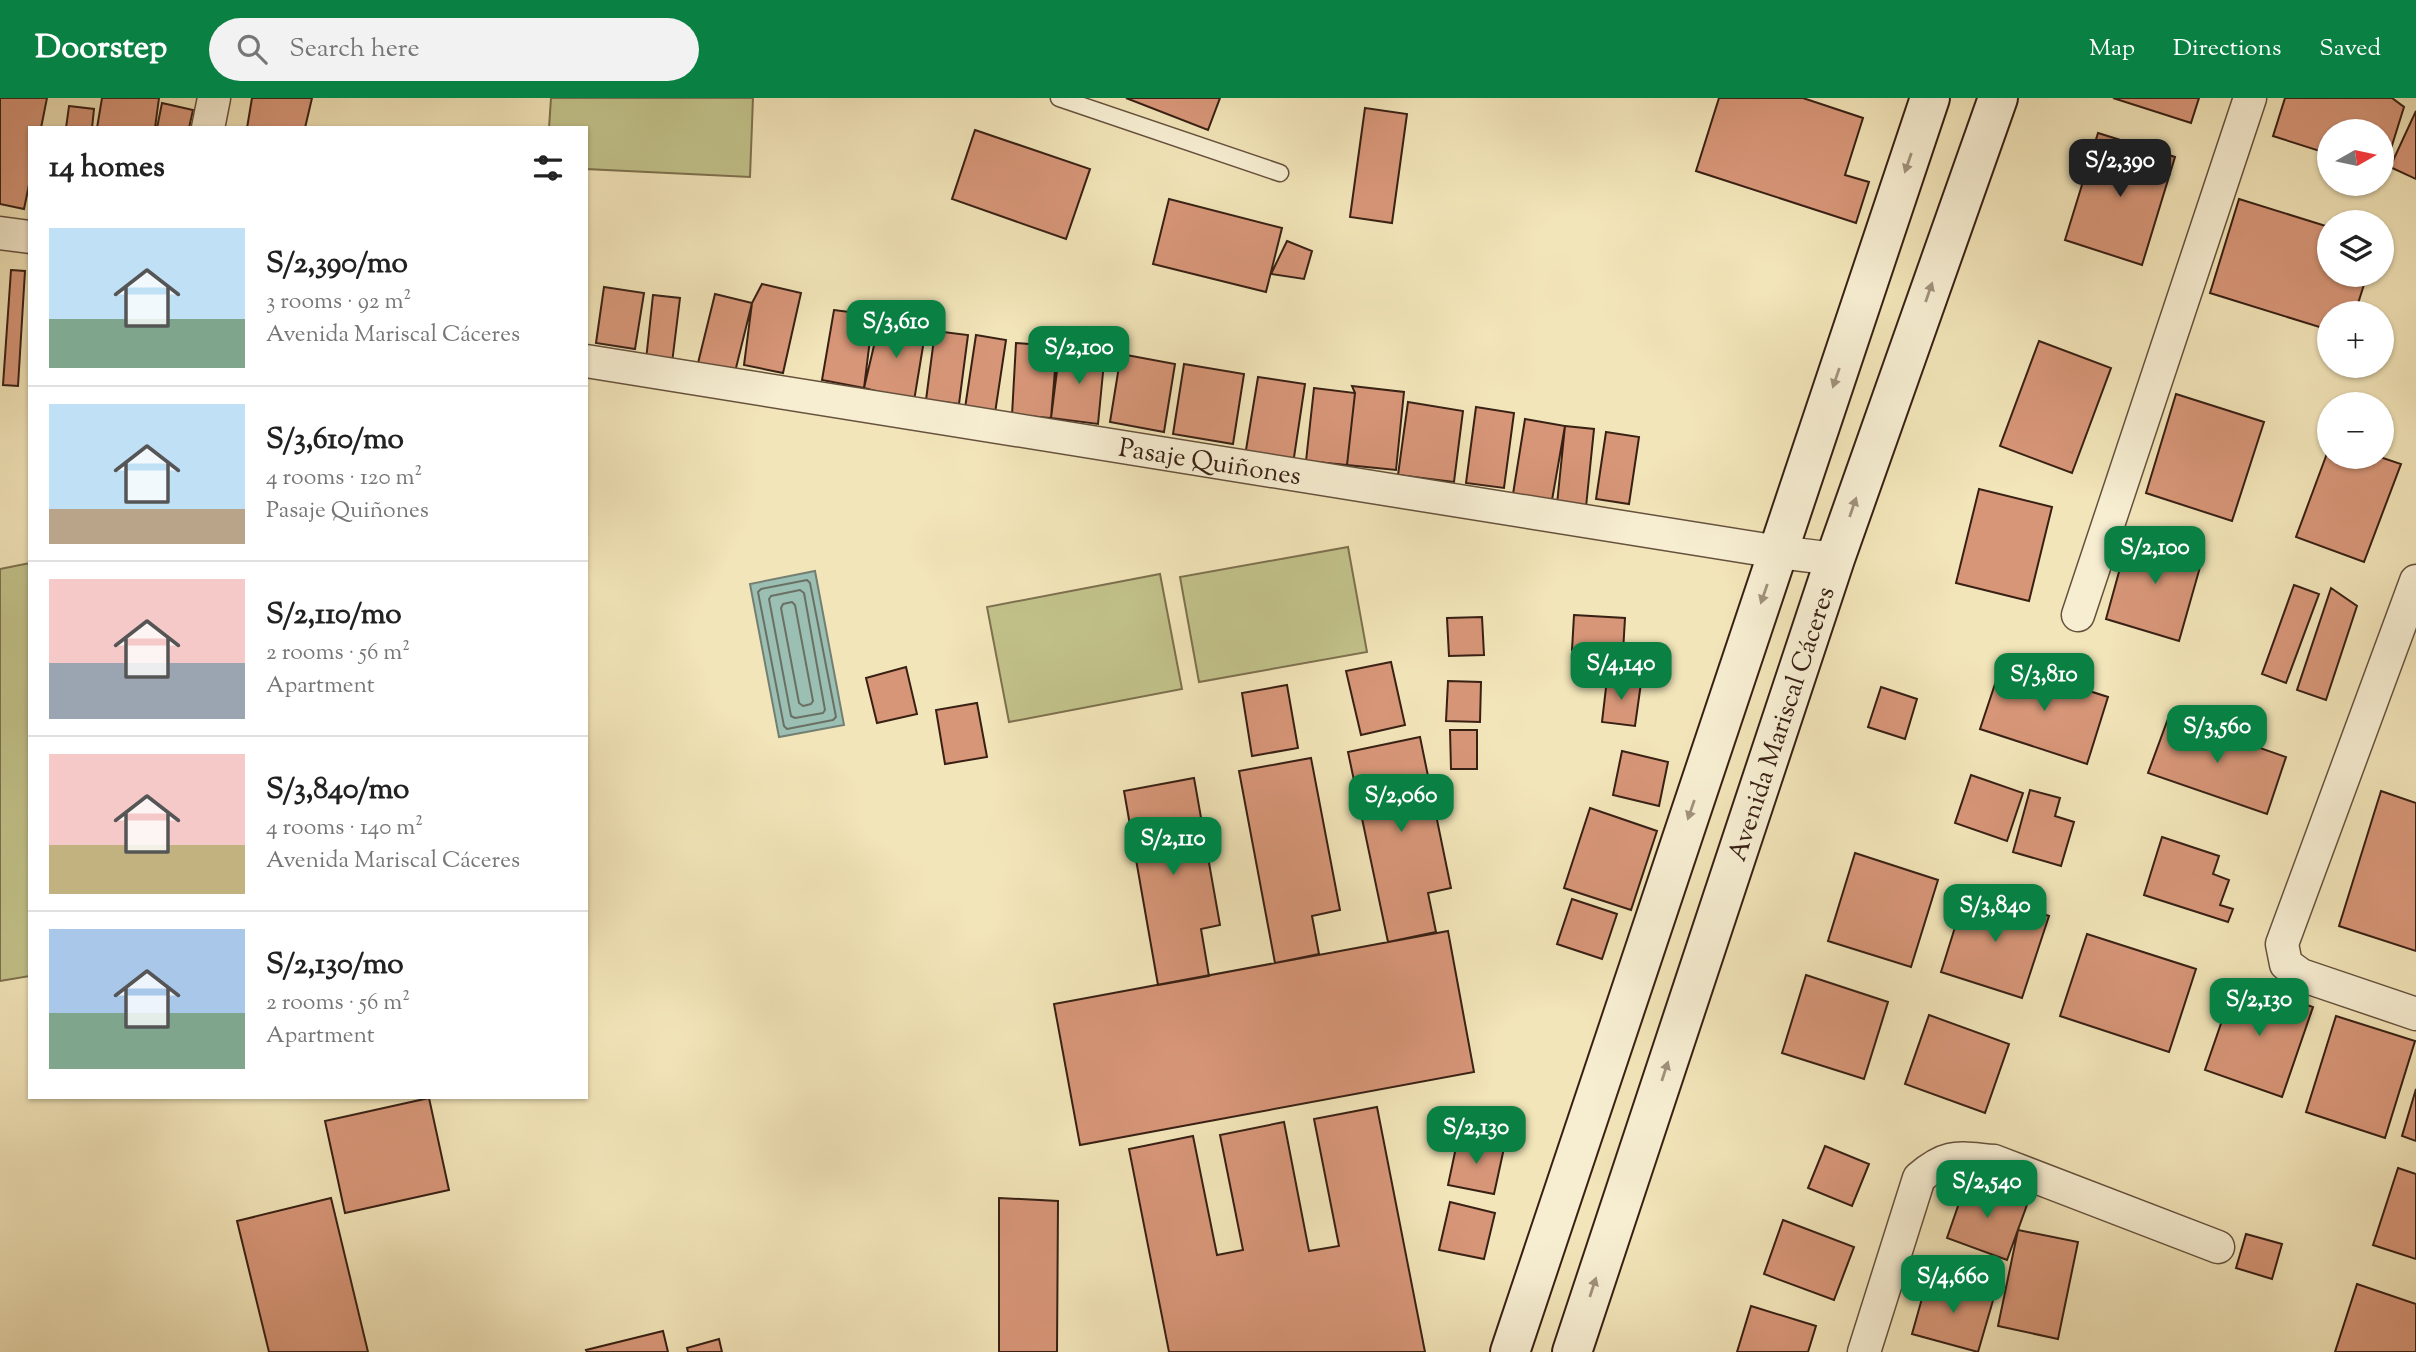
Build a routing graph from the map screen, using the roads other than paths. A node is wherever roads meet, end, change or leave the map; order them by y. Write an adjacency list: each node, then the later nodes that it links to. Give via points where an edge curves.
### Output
1 (214, 98): 6 (street)
2 (1059, 98): 7 (lane)
3 (1930, 98): 11 (main road, one-way to 11)
4 (1998, 98): 12 (main road, Avenida Mariscal Cáceres, one-way to 4)
5 (2250, 98): 14 (street)
6 (208, 126)
7 (1280, 173)
8 (0, 233): 9 (street)
9 (28, 237)
10 (588, 361): 11 (street, Pasaje Quiñones)
11 (1778, 552): 12 (street, Pasaje Quiñones); 17 (main road, one-way to 17)
12 (1835, 559): 18 (main road, Avenida Mariscal Cáceres, one-way to 12)
13 (2416, 581): 15 (street, via 2282,944 2286,964 2301,975)
14 (2078, 615)
15 (2416, 1014)
16 (2218, 1247): 19 (street, via 1994,1161 1956,1158 1936,1164 1919,1178)
17 (1510, 1352)
18 (1572, 1352)
19 (1864, 1352)

